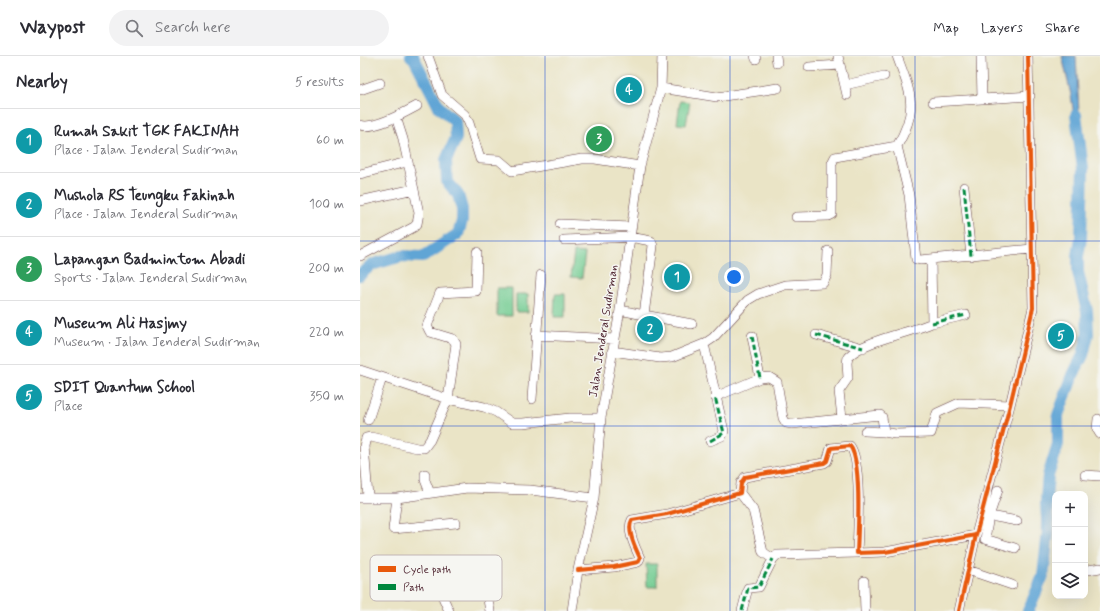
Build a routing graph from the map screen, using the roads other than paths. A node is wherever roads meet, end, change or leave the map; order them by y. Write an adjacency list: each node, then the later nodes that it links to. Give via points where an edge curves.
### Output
1 (428, 56): 21 (street, via 442,95 465,115 470,123 480,159 499,160 512,171 582,159)
2 (662, 56): 10 (street, Jalan Jenderal Sudirman)
3 (897, 56): 19 (street, via 909,88 911,115 907,130)
4 (981, 56): 14 (street)
5 (1028, 56): 13 (street)
6 (839, 60): 7 (street); 8 (street, via 846,90)
7 (809, 68)
8 (884, 76)
9 (380, 83): 12 (street)
10 (661, 88): 11 (street, via 717,97); 21 (street, Jalan Jenderal Sudirman)
11 (778, 88)
12 (360, 90)
13 (1030, 96): 14 (street); 31 (street)
14 (982, 99): 15 (street)
15 (933, 102)
16 (417, 106): 17 (street)
17 (396, 117): 18 (street, via 368,126); 20 (street)
18 (360, 125)
19 (897, 146): 26 (street, via 835,157 832,163 832,214); 36 (street, via 909,195 915,257 918,260)
20 (407, 162): 22 (street); 24 (street)
21 (640, 166): 28 (street, Jalan Jenderal Sudirman)
22 (360, 174)
23 (964, 187): 35 (street)
24 (414, 189): 25 (street); 34 (street, via 419,213 417,224)
25 (360, 201)
26 (796, 217)
27 (560, 224): 28 (street)
28 (631, 228): 29 (street, Jalan Jenderal Sudirman)
29 (630, 238): 30 (street); 38 (street, Jalan Jenderal Sudirman); 39 (street, via 652,242)
30 (564, 240)
31 (1032, 250): 35 (street); 56 (street, via 1033,308)
32 (828, 251): 47 (street, via 827,275 823,283 785,285 758,294 748,300 713,338)
33 (477, 252): 55 (street, via 475,292 440,293 427,326 430,332 456,342)
34 (360, 256)
35 (971, 256): 36 (street)
36 (931, 260): 41 (street)
37 (541, 275): 43 (street)
38 (620, 310): 39 (street); 46 (street, Jalan Jenderal Sudirman)
39 (644, 315): 42 (street)
40 (966, 315): 41 (street)
41 (932, 323): 48 (street)
42 (692, 324)
43 (536, 335): 46 (street); 54 (street)
44 (816, 335): 48 (street)
45 (752, 336): 52 (street)
46 (615, 339): 49 (street, Jalan Jenderal Sudirman)
47 (704, 344): 49 (street, via 664,358); 53 (street)
48 (863, 348): 58 (street, via 851,354 847,360 848,378 839,391)
49 (612, 351): 57 (street, Jalan Jenderal Sudirman)
50 (360, 370): 51 (street)
51 (382, 378): 55 (street); 60 (street)
52 (760, 378): 53 (street); 58 (street, via 769,377 777,382 783,418 786,422 792,424)
53 (715, 397): 65 (street, via 724,433)
54 (532, 399)
55 (448, 400): 57 (street, via 484,407 515,423 552,418); 64 (street, via 424,448 372,437)
56 (1010, 405): 62 (street, via 959,403 937,413 931,433); 75 (street)
57 (601, 418): 74 (street, Jalan Jenderal Sudirman)
58 (842, 418): 62 (street, via 880,415)
59 (1098, 419): 63 (street, via 1097,429)
60 (368, 420)
61 (865, 430): 62 (street)
62 (884, 432)
63 (1100, 434)
64 (363, 438): 72 (street)
65 (710, 441)
66 (425, 474): 70 (street)
67 (1085, 475): 68 (street)
68 (1100, 476)
69 (998, 490): 75 (street)
70 (430, 493): 73 (street); 74 (street, via 467,488 504,488)
71 (740, 493): 80 (street, via 741,483 745,477 824,464 828,461 832,447 850,446 857,465); 81 (street, via 753,510 763,552); 83 (street, via 666,514 632,520 630,524 640,558 638,562)
72 (364, 498): 73 (street)
73 (397, 498): 77 (street, via 393,529)
74 (594, 498): 83 (street, Jalan Jenderal Sudirman)
75 (985, 515): 76 (street); 78 (street); 79 (street, via 985,539)
76 (1017, 521)
77 (456, 523)
78 (976, 535): 80 (street, via 885,552); 84 (street)
79 (1015, 548)
80 (857, 553): 81 (street, via 781,554)
81 (772, 559): 93 (street, via 759,587 748,588)
82 (1100, 568): 85 (street)
83 (578, 570): 92 (street, Jalan Jenderal Sudirman)
84 (968, 570): 87 (street); 95 (street)
85 (1088, 570)
86 (864, 581): 94 (street)
87 (1012, 585)
88 (445, 601): 90 (street)
89 (488, 601): 91 (street)
90 (449, 611)
91 (490, 611)
92 (572, 611)
93 (742, 611)
94 (865, 611)
95 (959, 611)

